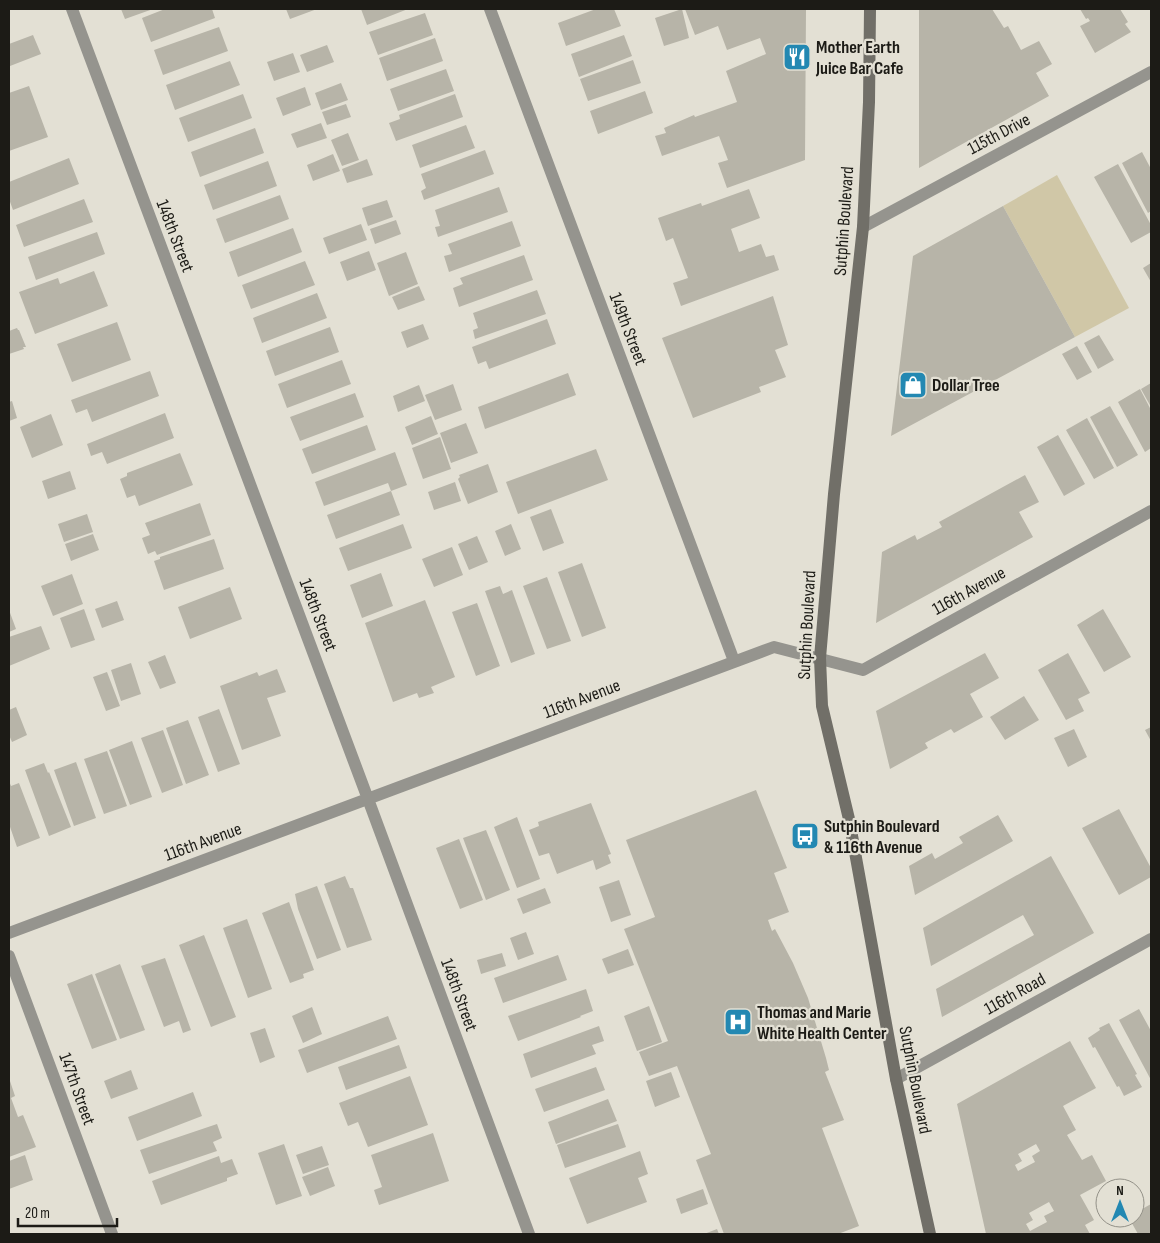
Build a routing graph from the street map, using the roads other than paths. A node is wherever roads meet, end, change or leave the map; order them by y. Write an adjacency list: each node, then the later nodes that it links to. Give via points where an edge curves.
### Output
1 (72, 9): 9 (street, 148th Street)
2 (490, 9): 8 (street, 149th Street)
3 (870, 9): 5 (main road, Sutphin Boulevard)
4 (1151, 72): 5 (street, 115th Drive)
5 (863, 227): 7 (main road, Sutphin Boulevard)
6 (1151, 511): 7 (street, 116th Avenue, via 863,670)
7 (820, 658): 8 (street, 116th Avenue, via 774,647); 13 (main road, Sutphin Boulevard, via 822,706 848,819)
8 (734, 661): 9 (street, 116th Avenue)
9 (368, 799): 10 (street, 116th Avenue); 15 (street, 148th Street)
10 (9, 933)
11 (1151, 939): 13 (street, 116th Road)
12 (9, 956): 14 (street, 147th Street)
13 (896, 1079): 16 (main road, Sutphin Boulevard)
14 (112, 1234)
15 (529, 1234)
16 (930, 1234)

